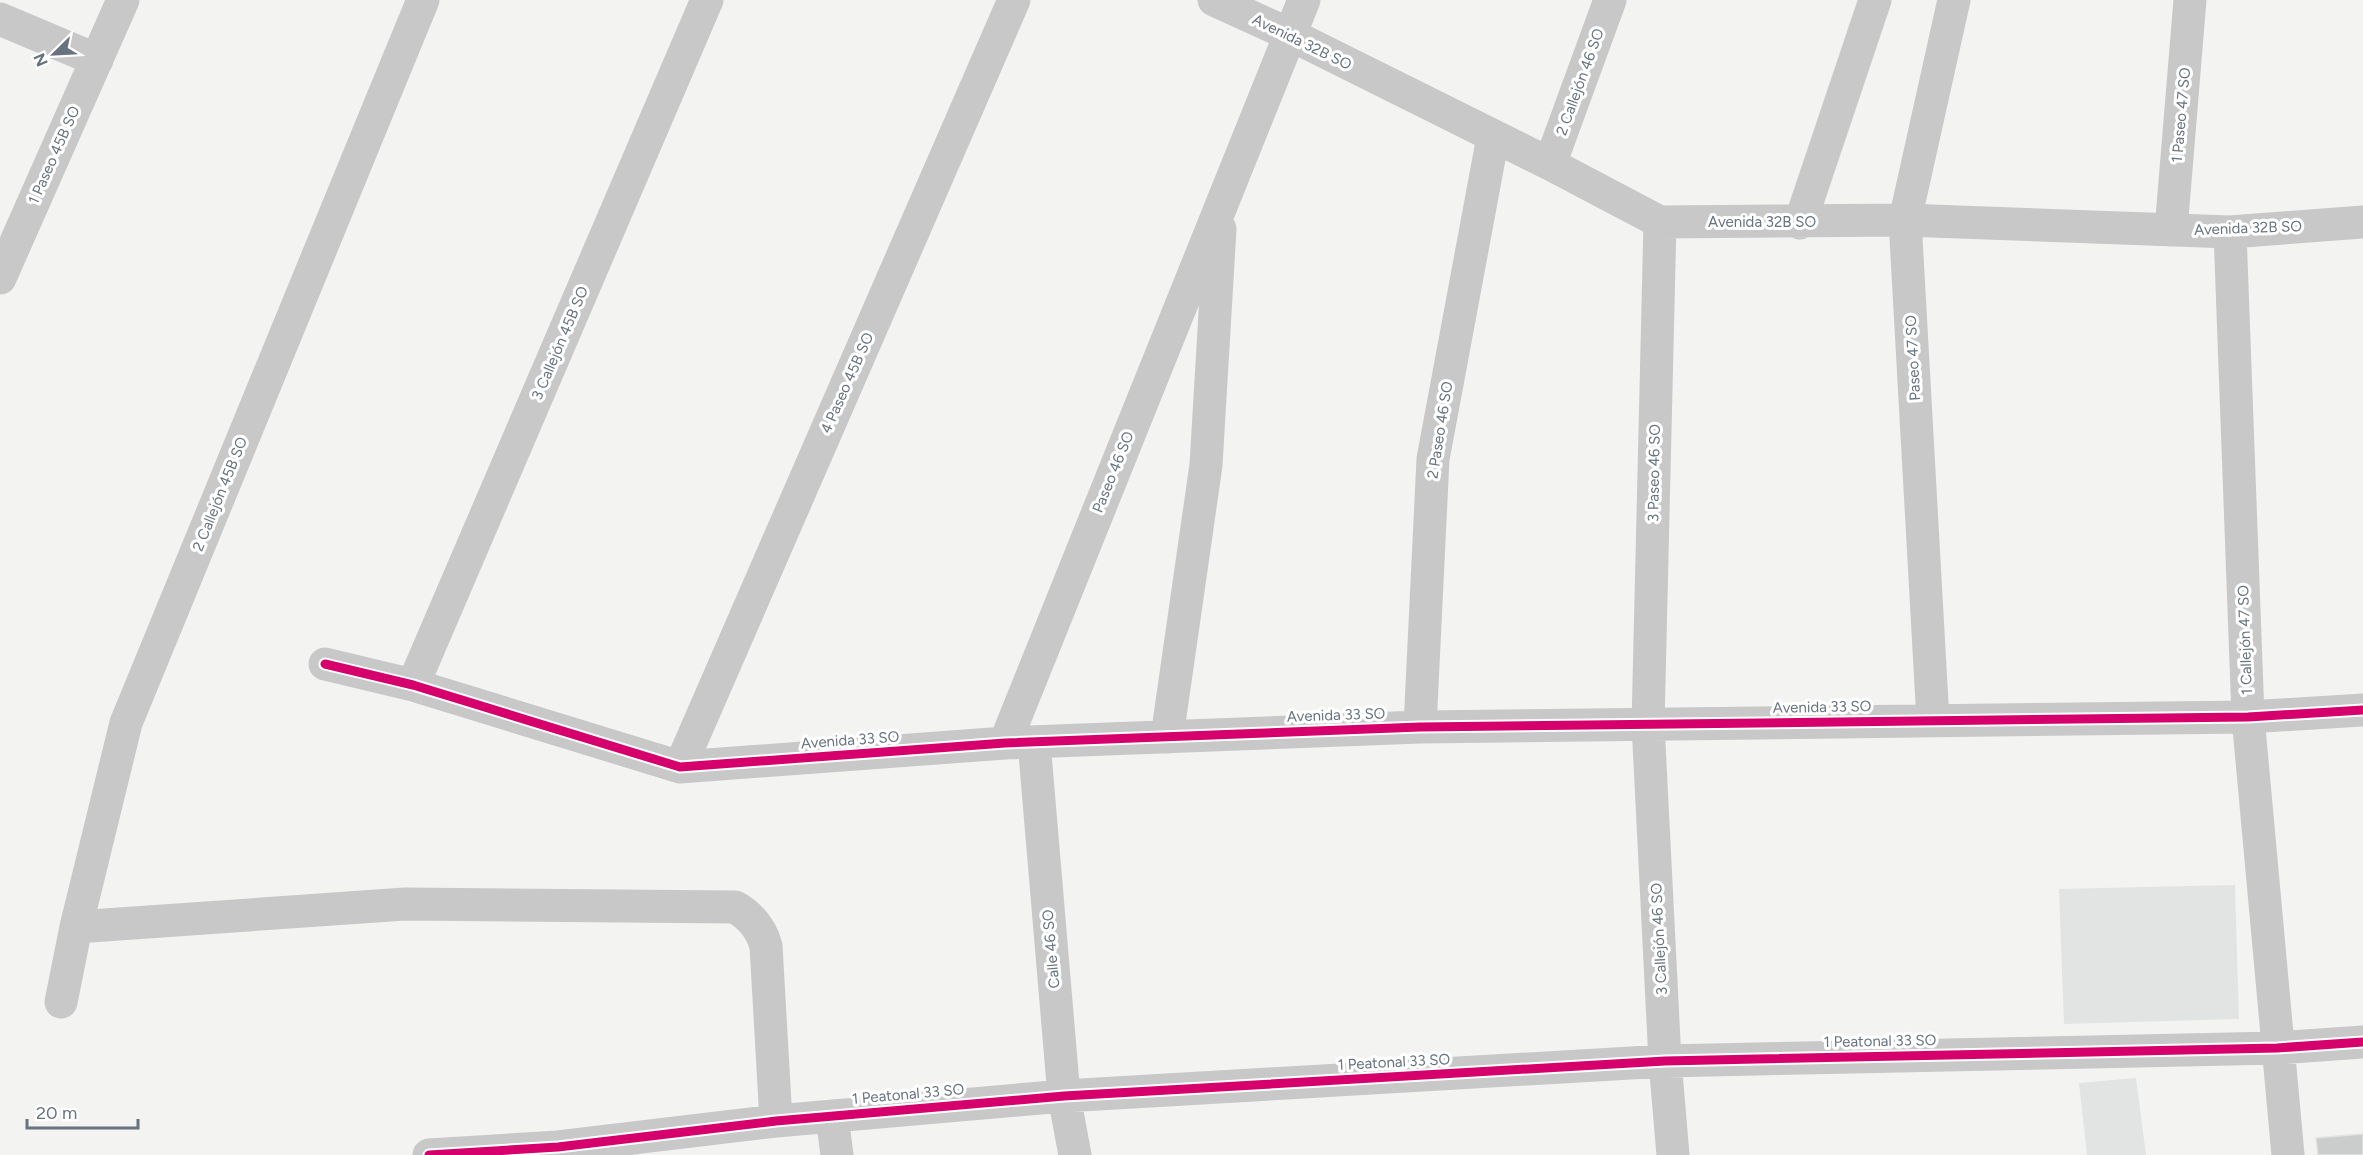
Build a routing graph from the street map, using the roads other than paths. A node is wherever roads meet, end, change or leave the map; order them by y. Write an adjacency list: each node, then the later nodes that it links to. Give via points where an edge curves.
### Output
1 (123, 0): 13 (street, 1 Paseo 45B SO)
2 (423, 0): 34 (street, 2 Callejón 45B SO, via 126,723)
3 (706, 0): 25 (street, 3 Callejón 45B SO)
4 (1014, 0): 33 (street, 4 Paseo 45B SO)
5 (1214, 0): 12 (street, Avenida 32B SO)
6 (1304, 0): 12 (street, Paseo 46 SO)
7 (1610, 0): 15 (street, 2 Callejón 46 SO)
8 (1875, 0): 19 (street)
9 (1954, 0): 17 (street, Paseo 47 SO)
10 (2190, 0): 21 (street, 1 Paseo 47 SO)
11 (0, 19): 13 (street)
12 (1289, 34): 14 (street, Avenida 32B SO); 16 (street, Paseo 46 SO)
13 (97, 60): 23 (street, 1 Paseo 45B SO)
14 (1493, 138): 15 (street, Avenida 32B SO); 30 (street, 2 Paseo 46 SO, via 1433,459)
15 (1550, 164): 18 (street, Avenida 32B SO)
16 (1222, 201): 31 (street, Paseo 46 SO, via 1206,465); 32 (street, Paseo 46 SO)
17 (1905, 220): 19 (street, Avenida 32B SO); 21 (street, Avenida 32B SO); 28 (street, Paseo 47 SO)
18 (1660, 222): 19 (street, Avenida 32B SO); 29 (street, 3 Paseo 46 SO)
19 (1800, 222)
20 (2363, 222): 22 (street, Avenida 32B SO)
21 (2171, 230): 22 (street, Avenida 32B SO)
22 (2230, 232): 27 (street, 1 Callejón 47 SO)
23 (0, 278)
24 (325, 664): 25 (street, Avenida 33 SO)
25 (414, 686): 33 (street, Avenida 33 SO)
26 (2363, 710): 27 (street, Avenida 33 SO)
27 (2248, 717): 28 (street, Avenida 33 SO); 37 (street, 1 Callejón 47 SO)
28 (1933, 721): 29 (street, Avenida 33 SO)
29 (1648, 724): 30 (street, Avenida 33 SO); 38 (street, 3 Callejón 46 SO)
30 (1420, 727): 31 (street, Avenida 33 SO)
31 (1167, 737): 32 (street, Avenida 33 SO)
32 (1019, 743): 33 (street, Avenida 33 SO); 39 (street, Calle 46 SO)
33 (680, 767)
34 (76, 927): 35 (street, 2 Callejón 45B SO); 41 (street, via 405,904 735,907 752,920 763,934 766,946)
35 (61, 1002)
36 (2363, 1042): 37 (street, 1 Peatonal 33 SO)
37 (2277, 1048): 38 (street, 1 Peatonal 33 SO); 47 (street, 1 Callejón 47 SO)
38 (1665, 1061): 39 (street, 1 Peatonal 33 SO); 46 (street, 3 Callejón 46 SO)
39 (1064, 1096): 40 (street, 1 Peatonal 33 SO); 45 (street, Calle 46 SO)
40 (832, 1116): 41 (street, 1 Peatonal 33 SO); 44 (street)
41 (776, 1121): 42 (street, 1 Peatonal 33 SO)
42 (559, 1151): 43 (street, 1 Peatonal 33 SO)
43 (429, 1155)
44 (837, 1155)
45 (1075, 1155)
46 (1673, 1155)
47 (2288, 1155)

